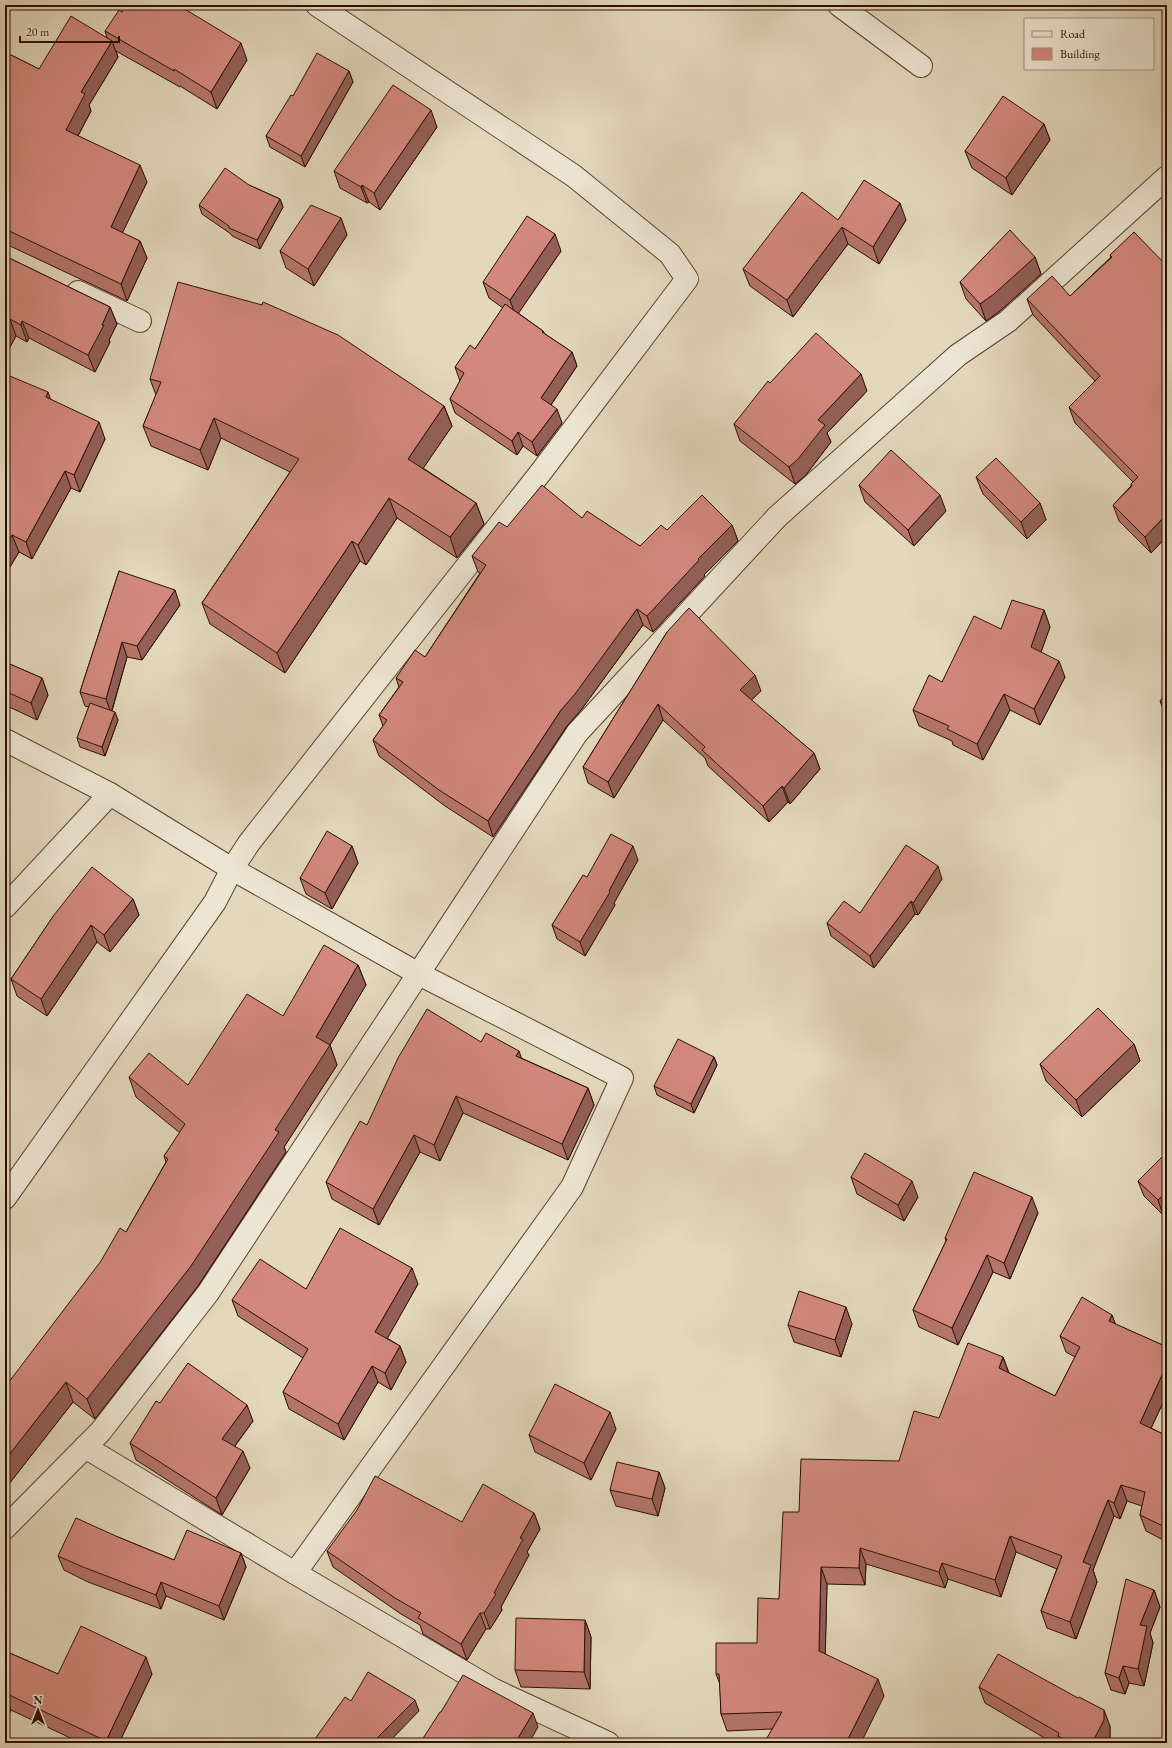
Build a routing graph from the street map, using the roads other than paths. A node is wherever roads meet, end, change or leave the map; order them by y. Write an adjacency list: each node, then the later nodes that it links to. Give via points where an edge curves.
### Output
1 (317, 5): 9 (street, via 574,176 670,254 687,279 541,472 249,843)
2 (839, 5): 3 (street)
3 (921, 66)
4 (1167, 177): 11 (street, via 1008,321 958,355 777,517 577,734)
5 (62, 284): 6 (street)
6 (140, 321)
7 (5, 740): 8 (street)
8 (110, 794): 9 (street); 10 (street)
9 (232, 869): 11 (street); 12 (street, via 215,902)
10 (5, 907)
11 (419, 974): 13 (street, via 208,1294 101,1431); 15 (street, via 622,1078 572,1186)
12 (5, 1198)
13 (85, 1447): 14 (street); 15 (street)
14 (5, 1528)
15 (295, 1573): 16 (street, via 494,1690)
16 (608, 1743)

